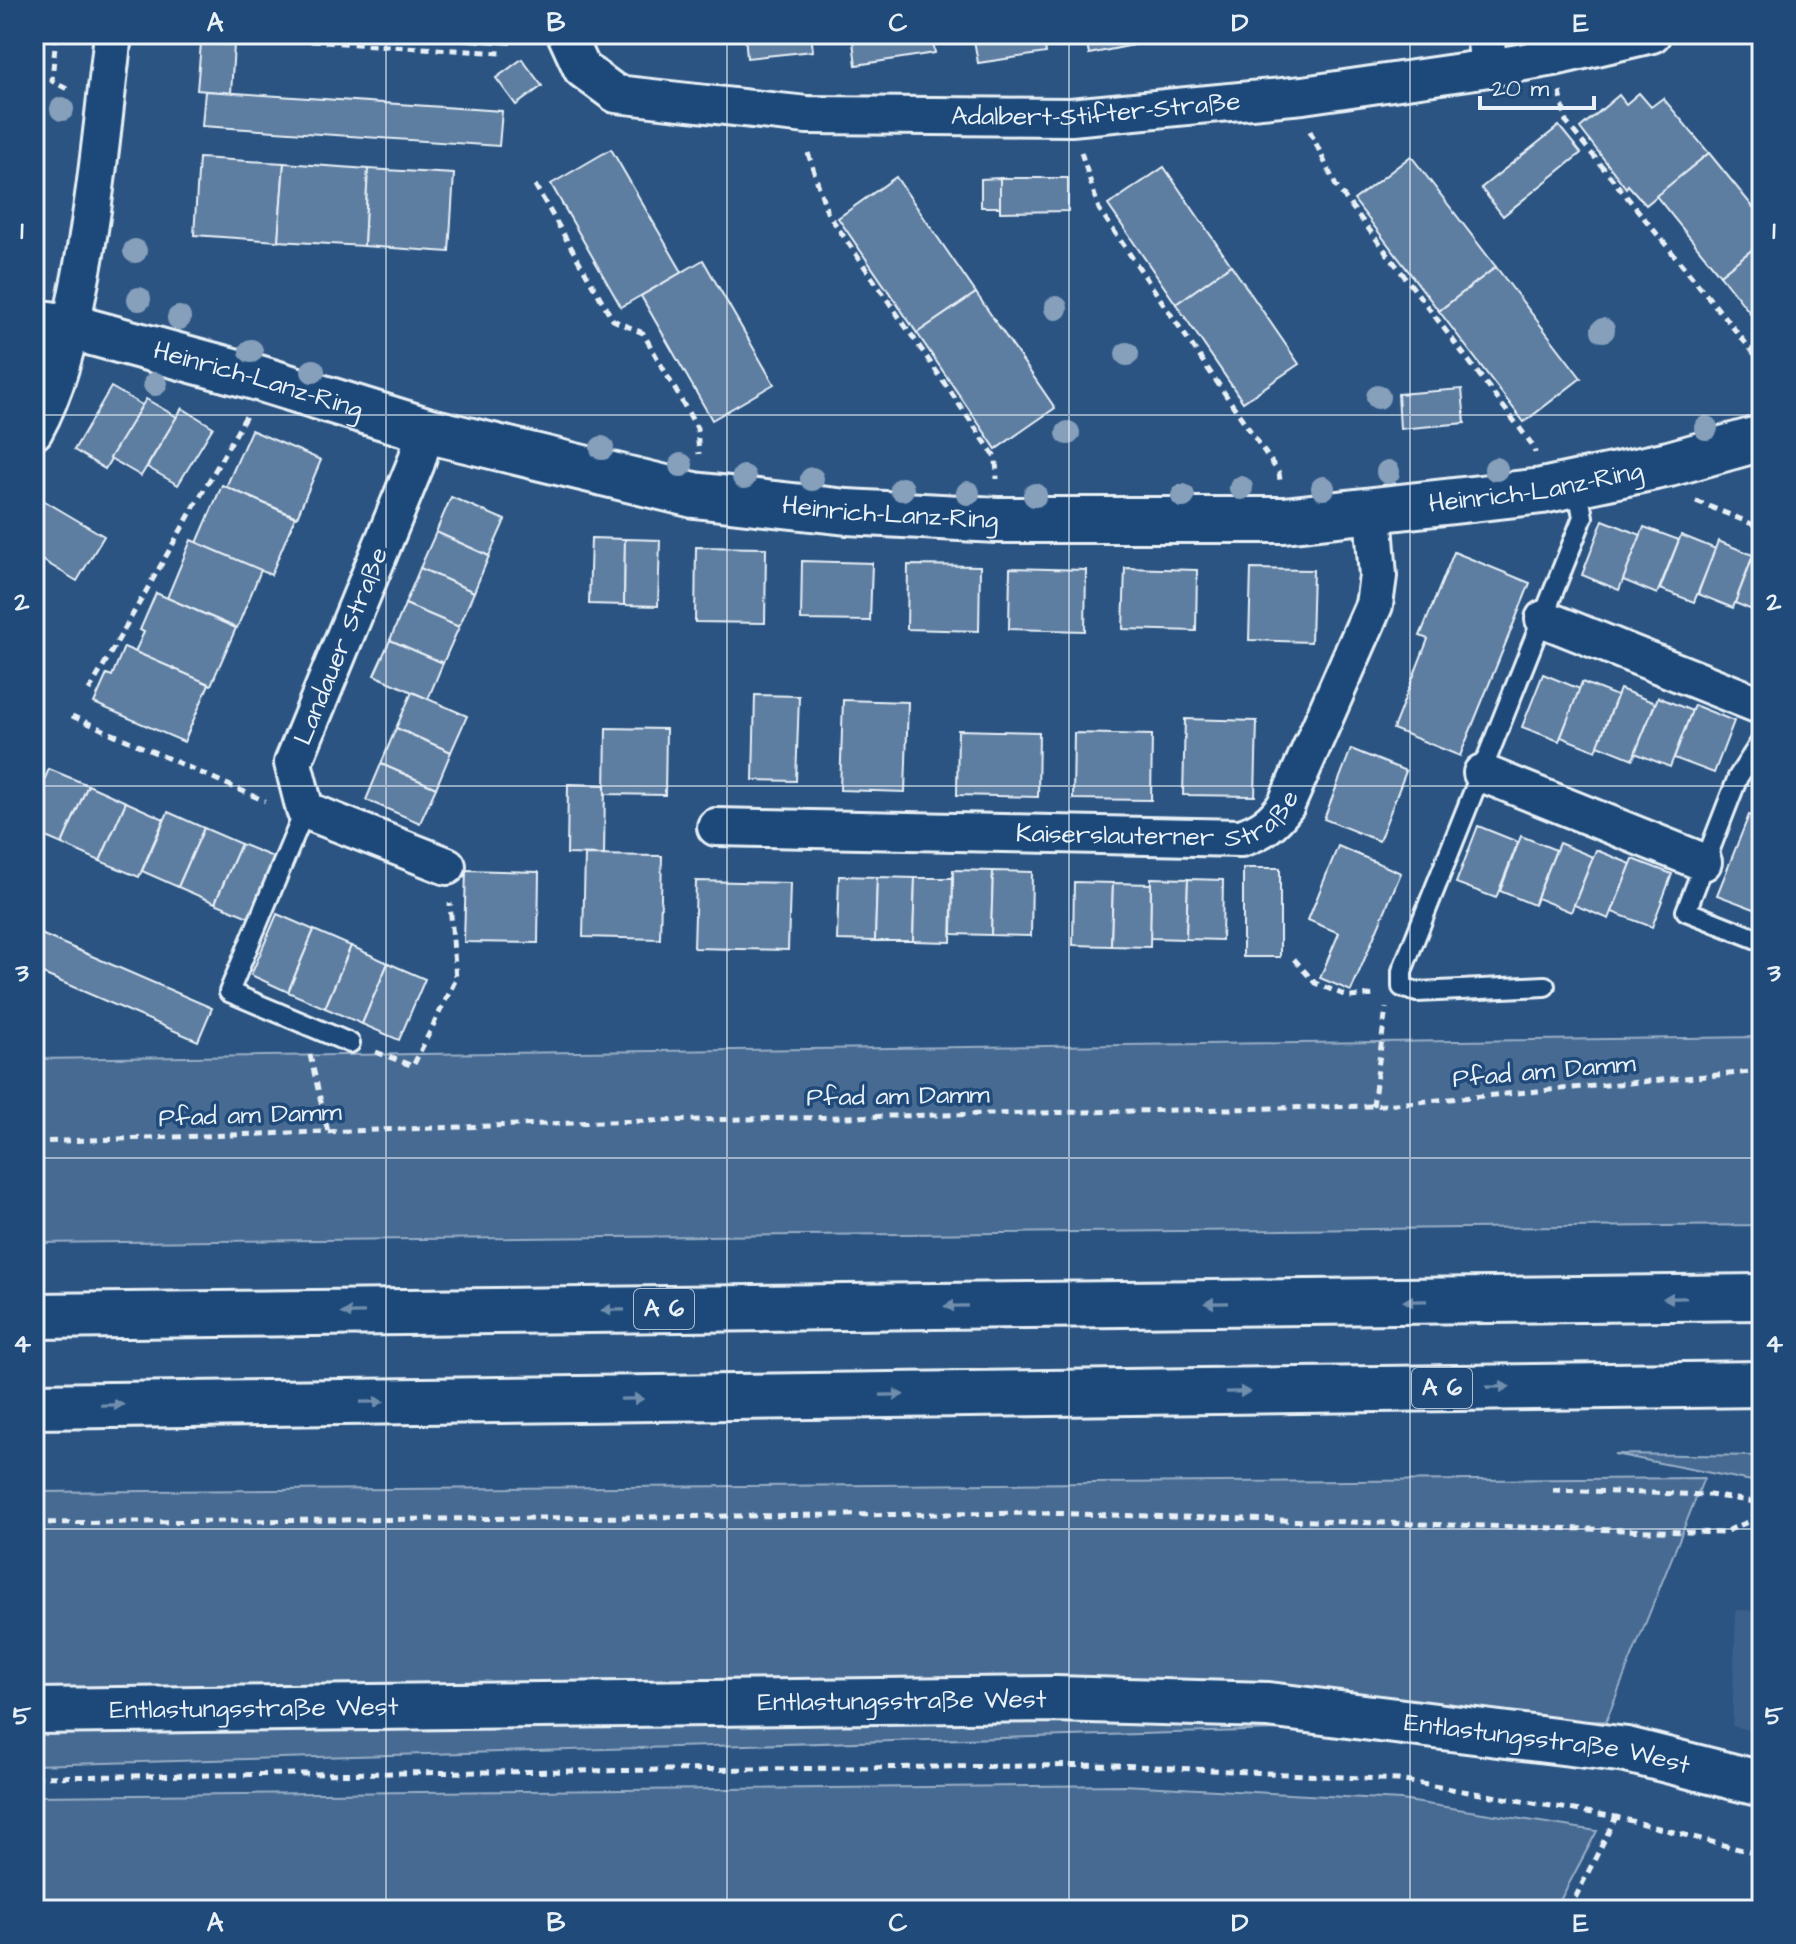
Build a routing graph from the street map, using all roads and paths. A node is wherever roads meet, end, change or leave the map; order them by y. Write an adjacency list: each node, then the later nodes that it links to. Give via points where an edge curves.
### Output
1 (113, 34): 12 (street, via 90,226)
2 (199, 34): 6 (path)
3 (566, 34): 9 (street, Adalbert-Stifter-Straße, via 582,69 616,94)
4 (1652, 34): 7 (street, Adalbert-Stifter-Straße)
5 (1487, 51): 7 (street, Adalbert-Stifter-Straße); 8 (street, Adalbert-Stifter-Straße)
6 (501, 53)
7 (1554, 57): 13 (path, via 1566,122 1757,357)
8 (1303, 95): 10 (street, Adalbert-Stifter-Straße); 19 (path, via 1309,129 1336,186 1534,447)
9 (807, 115): 10 (street, Adalbert-Stifter-Straße); 22 (path, via 806,148 827,212 996,458)
10 (1071, 117): 23 (path, via 1099,209 1279,473)
11 (535, 185): 20 (path, via 613,320 643,333 697,428)
12 (52, 324): 14 (main road, Heinrich-Lanz-Ring); 16 (street, via 60,367)
13 (1762, 373)
14 (255, 377): 15 (main road, Heinrich-Lanz-Ring); 26 (path, via 245,418)
15 (426, 430): 20 (main road, Heinrich-Lanz-Ring); 31 (street, Landauer Straße, via 293,763)
16 (34, 431)
17 (1762, 438): 18 (main road, Heinrich-Lanz-Ring)
18 (1669, 464): 19 (main road, Heinrich-Lanz-Ring); 24 (path, via 1683,496)
19 (1559, 488): 21 (main road, Heinrich-Lanz-Ring); 25 (lane, via 1583,517)
20 (694, 495): 22 (main road, Heinrich-Lanz-Ring, via 847,512)
21 (1373, 512): 23 (main road, Heinrich-Lanz-Ring); 32 (street, Kaiserslauterner Straße, via 1378,576 1374,605 1286,805 1259,833 1241,838)
22 (997, 520): 23 (main road, Heinrich-Lanz-Ring)
23 (1284, 520)
24 (1762, 528)
25 (1544, 619): 27 (street); 30 (lane)
26 (89, 691)
27 (1762, 706)
28 (72, 716): 31 (path)
29 (1762, 740): 33 (lane, via 1738,777)
30 (1482, 773): 33 (street); 37 (lane, via 1402,971 1402,987 1417,992)
31 (303, 814): 34 (street); 38 (lane, via 229,992)
32 (716, 827)
33 (1703, 862): 35 (lane, via 1686,911)
34 (447, 866): 38 (path, via 456,979 413,1066)
35 (1762, 941)
36 (1294, 959): 40 (path, via 1315,983 1349,997 1388,993)
37 (1545, 986)
38 (350, 1043): 41 (path, via 308,1048)
39 (1762, 1071): 40 (path, Pfad am Damm)
40 (1373, 1106): 41 (path, Pfad am Damm)
41 (328, 1132): 42 (path, Pfad am Damm)
42 (34, 1142)
43 (1762, 1297): 44 (main road, A 6, one-way to 44)
44 (34, 1316)
45 (1759, 1385): 46 (main road, A 6, one-way to 45)
46 (34, 1406)
47 (1553, 1490): 48 (path, via 1710,1495)
48 (1762, 1503)
49 (1762, 1516): 50 (path, via 1722,1533 1043,1513)
50 (34, 1523)
51 (34, 1711): 53 (main road, Entlastungsstraße West, via 1055,1699 1268,1705 1627,1750)
52 (34, 1777): 54 (path, via 1118,1765 1398,1780)
53 (1762, 1784)
54 (1616, 1817): 55 (path); 56 (path)
55 (1762, 1855)
56 (1569, 1910)

